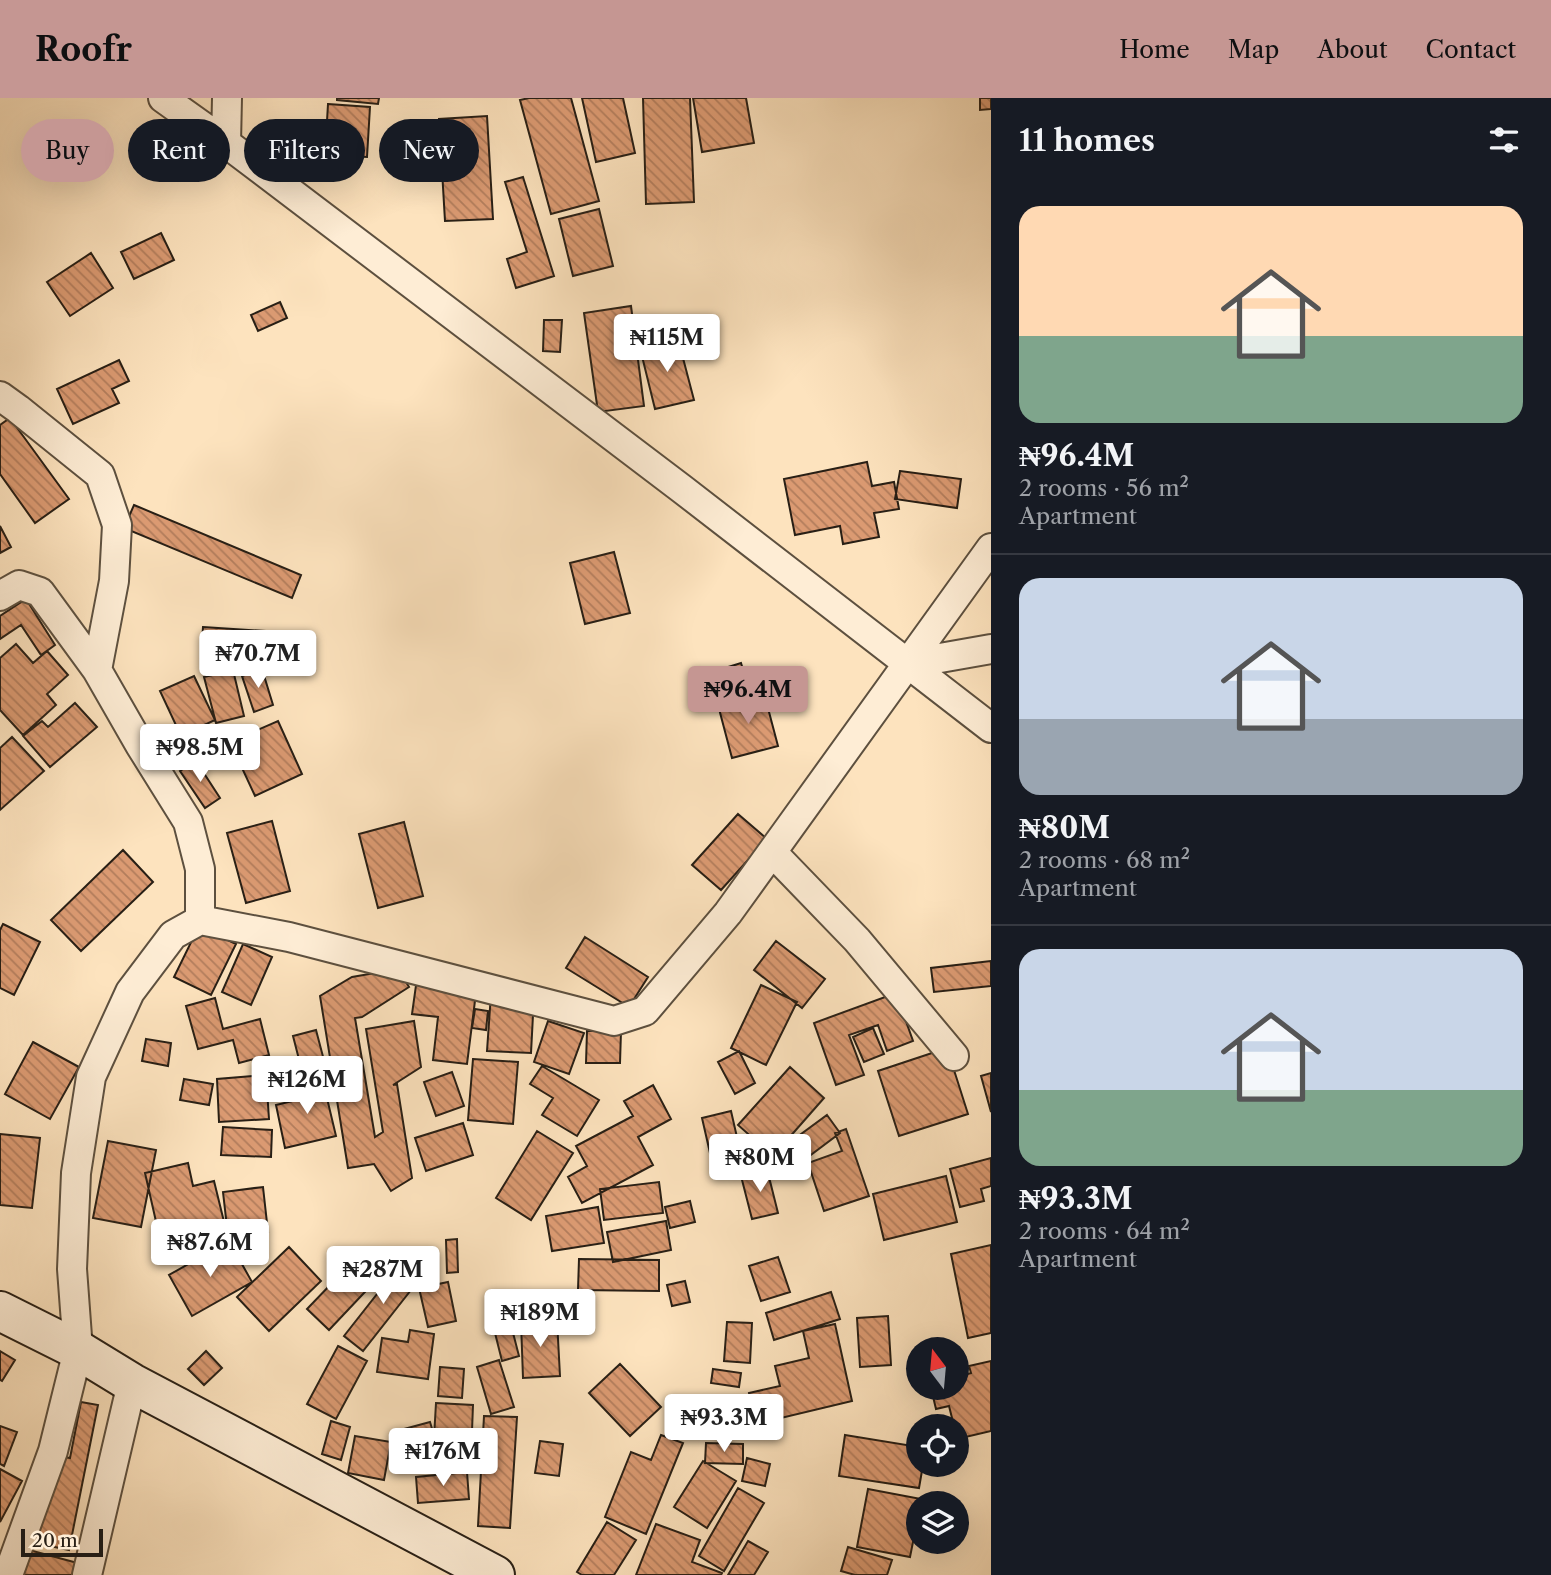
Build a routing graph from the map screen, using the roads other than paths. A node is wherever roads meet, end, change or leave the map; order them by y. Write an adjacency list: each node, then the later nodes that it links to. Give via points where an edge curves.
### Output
1 (163, 98): 3 (street)
2 (227, 98): 4 (street)
3 (192, 119)
4 (227, 119)
5 (230, 146): 10 (street)
6 (0, 396): 11 (street, via 100,475 117,524 114,581)
7 (991, 548): 10 (street)
8 (0, 596): 11 (street, via 19,585 40,592)
9 (991, 649): 10 (street)
10 (906, 664): 12 (street); 13 (street)
11 (97, 670): 14 (street, via 188,822 200,869)
12 (991, 728)
13 (772, 852): 14 (street, via 728,913 645,1011 614,1021 289,937); 15 (street, via 857,940)
14 (200, 920): 17 (street, via 173,935 130,992 91,1077 76,1174 72,1269)
15 (954, 1056)
16 (0, 1311): 17 (street)
17 (78, 1350): 18 (street); 19 (street, via 53,1451)
18 (132, 1383): 20 (street); 21 (street)
19 (8, 1575)
20 (87, 1575)
21 (495, 1575)

